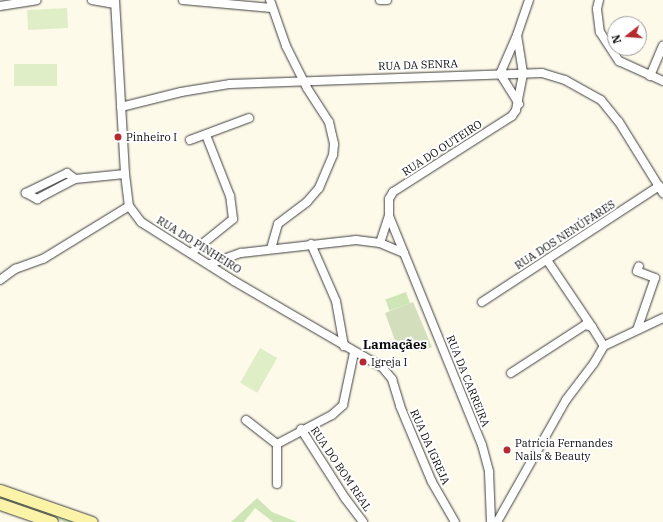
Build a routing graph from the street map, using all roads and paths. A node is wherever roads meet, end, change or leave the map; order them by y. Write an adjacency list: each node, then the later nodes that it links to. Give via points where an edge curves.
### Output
1 (37, 0): 11 (street)
2 (92, 0): 9 (street)
3 (183, 0): 8 (street)
4 (380, 0): 5 (street)
5 (387, 0)
6 (529, 0): 12 (street)
7 (599, 0): 16 (street, via 596,9 603,40 619,61)
8 (194, 1): 10 (street)
9 (115, 2): 20 (street, RUA DO PINHEIRO)
10 (271, 4): 17 (street, via 286,46)
11 (0, 6)
12 (517, 35): 14 (street); 15 (street)
13 (663, 46): 16 (street)
14 (523, 73): 15 (street, RUA DA SENRA); 19 (street); 26 (street, RUA DA SENRA, via 542,73 565,80 601,100 619,122)
15 (500, 74): 17 (street, RUA DA SENRA); 19 (street)
16 (650, 76): 18 (street)
17 (303, 80): 20 (street, RUA DA SENRA, via 207,87); 31 (street, via 334,133 333,155 319,188 278,224)
18 (663, 81)
19 (519, 104): 28 (street, RUA DO OUTEIRO, via 512,116 393,192 389,199)
20 (121, 107): 24 (street, RUA DO PINHEIRO)
21 (249, 118): 22 (street)
22 (206, 135): 23 (street); 32 (street, via 230,196 233,218)
23 (190, 140)
24 (124, 174): 25 (street); 27 (street, RUA DO PINHEIRO)
25 (75, 179): 25 (street, via 67,173 26,193 38,199)
26 (661, 190): 34 (street, RUA DOS NENÚFARES)
27 (129, 206): 32 (street, RUA DO PINHEIRO, via 141,222); 37 (street, via 43,259 15,269)
28 (390, 216): 29 (street); 33 (street, RUA DA CARREIRA)
29 (380, 243): 30 (street, via 356,240); 33 (street)
30 (311, 244): 31 (street); 42 (street, via 336,301)
31 (271, 248): 35 (street, via 220,258)
32 (191, 253): 35 (street, RUA DO PINHEIRO)
33 (404, 253): 57 (street, RUA DA CARREIRA, via 482,446 489,472)
34 (547, 260): 38 (street, RUA DOS NENÚFARES); 40 (street)
35 (210, 264): 42 (street, RUA DO PINHEIRO)
36 (639, 266): 41 (street, via 637,271 655,278)
37 (0, 280)
38 (482, 302)
39 (663, 318): 41 (street)
40 (592, 327): 43 (street); 45 (street, via 585,325)
41 (637, 330): 43 (street)
42 (344, 346): 44 (street, RUA DO PINHEIRO)
43 (604, 346): 58 (street, via 566,400)
44 (354, 353): 46 (street, RUA DO PINHEIRO, via 382,367); 48 (street, RUA DO BOM REAL, via 343,404 332,415)
45 (510, 373)
46 (392, 379): 56 (street, RUA DA IGREJA, via 400,406 432,482)
47 (246, 420): 49 (street)
48 (301, 429): 49 (street, RUA DO BOM REAL); 55 (street, RUA DO BOM REAL)
49 (277, 444): 50 (street)
50 (276, 484)
51 (0, 490): 54 (main road)
52 (0, 504): 53 (main road)
53 (52, 522)
54 (92, 522)
55 (363, 522)
56 (455, 522)
57 (491, 522)
58 (497, 522)

